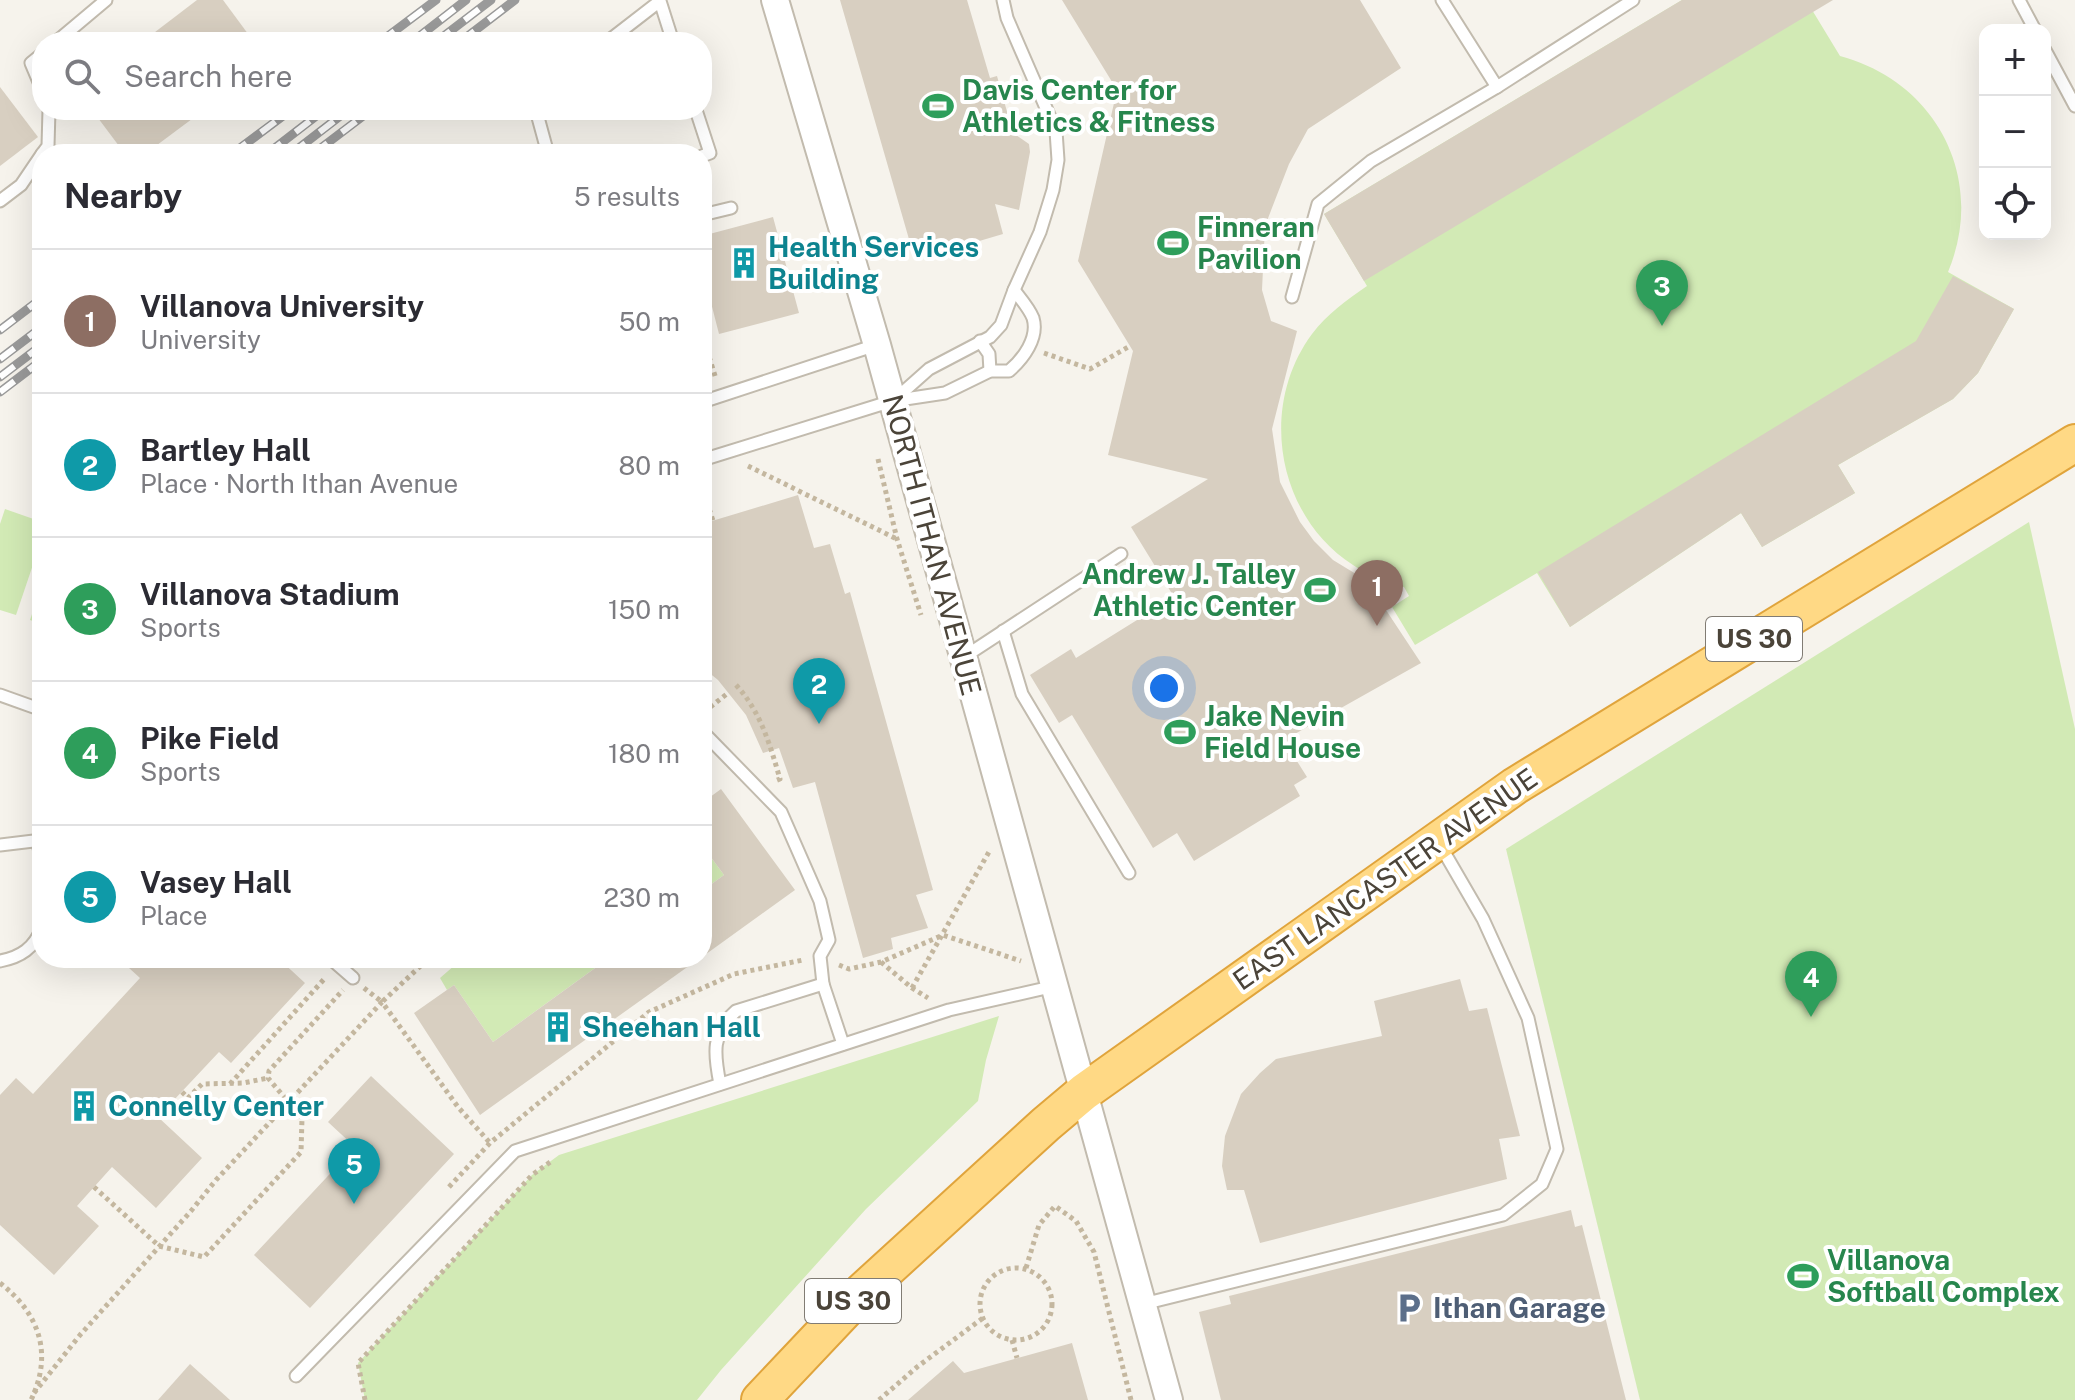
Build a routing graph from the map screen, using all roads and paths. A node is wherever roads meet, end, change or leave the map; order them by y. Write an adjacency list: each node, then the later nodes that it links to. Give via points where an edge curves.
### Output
1 (106, 0): 8 (lane)
2 (775, 0): 27 (street, NORTH ITHAN AVENUE)
3 (1003, 0): 24 (lane, via 1056,131 1058,160 1040,232)
4 (1442, 0): 12 (lane)
5 (1633, 0): 12 (lane)
6 (2019, 0): 7 (lane)
7 (2032, 24)
8 (68, 32)
9 (620, 32): 10 (lane, via 660,1)
10 (670, 32)
11 (2051, 61): 13 (lane)
12 (1497, 87): 25 (lane, via 1371,161 1318,204)
13 (2075, 106)
14 (49, 120): 17 (lane)
15 (539, 120): 18 (lane)
16 (699, 120): 19 (lane)
17 (48, 144)
18 (545, 144)
19 (707, 144)
20 (32, 169): 21 (lane)
21 (0, 201)
22 (731, 208): 23 (lane)
23 (712, 213)
24 (1014, 290): 26 (lane, via 1001,325); 31 (lane, via 1035,322 1033,335 1020,362 1009,371)
25 (1292, 297)
26 (980, 341): 31 (lane, via 989,354); 34 (lane, via 929,369)
27 (877, 345): 33 (lane); 34 (street, NORTH ITHAN AVENUE)
28 (1130, 346): 29 (path, via 1090,369)
29 (1042, 352)
30 (712, 368): 32 (path)
31 (990, 371): 34 (lane, via 945,393)
32 (716, 381)
33 (712, 399)
34 (892, 401): 37 (lane); 42 (street, NORTH ITHAN AVENUE)
35 (2075, 443): 55 (highway, EAST LANCASTER AVENUE / US 30, via 1515,786)
36 (877, 453): 41 (path)
37 (712, 457)
38 (756, 460): 41 (path, via 743,464)
39 (712, 518): 40 (path)
40 (713, 521)
41 (897, 539): 42 (path); 44 (path)
42 (933, 548): 46 (street, NORTH ITHAN AVENUE)
43 (1121, 554): 45 (lane)
44 (925, 625)
45 (1003, 631): 46 (lane); 58 (lane, via 1022,694)
46 (963, 657): 70 (street, NORTH ITHAN AVENUE)
47 (736, 685): 53 (path, via 762,724)
48 (728, 693): 51 (path)
49 (0, 695): 50 (lane)
50 (32, 706)
51 (712, 706)
52 (712, 741): 62 (lane, via 781,812 820,901 829,940)
53 (780, 779)
54 (32, 841): 56 (lane)
55 (1438, 841): 79 (highway, EAST LANCASTER AVENUE / US 30); 88 (lane, via 1483,919 1528,1018 1557,1149 1542,1184 1503,1215)
56 (0, 845)
57 (995, 862): 59 (path, via 991,848)
58 (1129, 873)
59 (943, 935): 61 (path, via 1023,961); 64 (path); 71 (path)
60 (32, 946): 63 (lane, via 16,958)
61 (1019, 947)
62 (820, 956): 64 (path, via 849,969); 69 (lane); 81 (path, via 734,974 649,1012)
63 (0, 961)
64 (881, 962): 71 (path)
65 (328, 968): 76 (path)
66 (342, 968): 68 (lane)
67 (418, 968): 72 (path)
68 (353, 978): 72 (path); 75 (path)
69 (823, 984): 74 (lane); 77 (lane, via 736,1011 725,1021 715,1060)
70 (1055, 986): 73 (lane); 79 (street, NORTH ITHAN AVENUE)
71 (912, 988): 73 (path)
72 (382, 1002): 80 (path); 81 (path)
73 (949, 1010): 74 (lane)
74 (843, 1044): 77 (lane)
75 (268, 1078): 76 (path); 80 (path)
76 (230, 1084): 78 (path, via 202,1084 188,1098)
77 (720, 1084): 92 (lane, via 515,1151)
78 (182, 1092)
79 (1084, 1092): 88 (street, NORTH ITHAN AVENUE); 96 (highway, EAST LANCASTER AVENUE / US 30, via 863,1291)
80 (288, 1103): 85 (path); 85 (path, via 302,1118 301,1152 204,1257)
81 (490, 1143): 84 (path)
82 (559, 1155): 95 (path, via 532,1175 358,1363)
83 (94, 1187): 85 (path)
84 (440, 1197)
85 (159, 1246): 93 (path)
86 (1026, 1268): 89 (path, via 1003,1269 985,1284 980,1294); 90 (path, via 1051,1291 1051,1314 1036,1334); 98 (path, via 1039,1225 1055,1206 1076,1221 1094,1252)
87 (0, 1283): 93 (path, via 36,1326 41,1369)
88 (1142, 1304): 99 (street, NORTH ITHAN AVENUE)
89 (983, 1318): 90 (path, via 999,1337); 97 (path)
90 (1012, 1340): 91 (path)
91 (1017, 1358)
92 (296, 1376)
93 (34, 1393): 94 (path)
94 (31, 1400)
95 (365, 1400)
96 (760, 1400)
97 (879, 1400)
98 (1131, 1400)
99 (1169, 1400)

